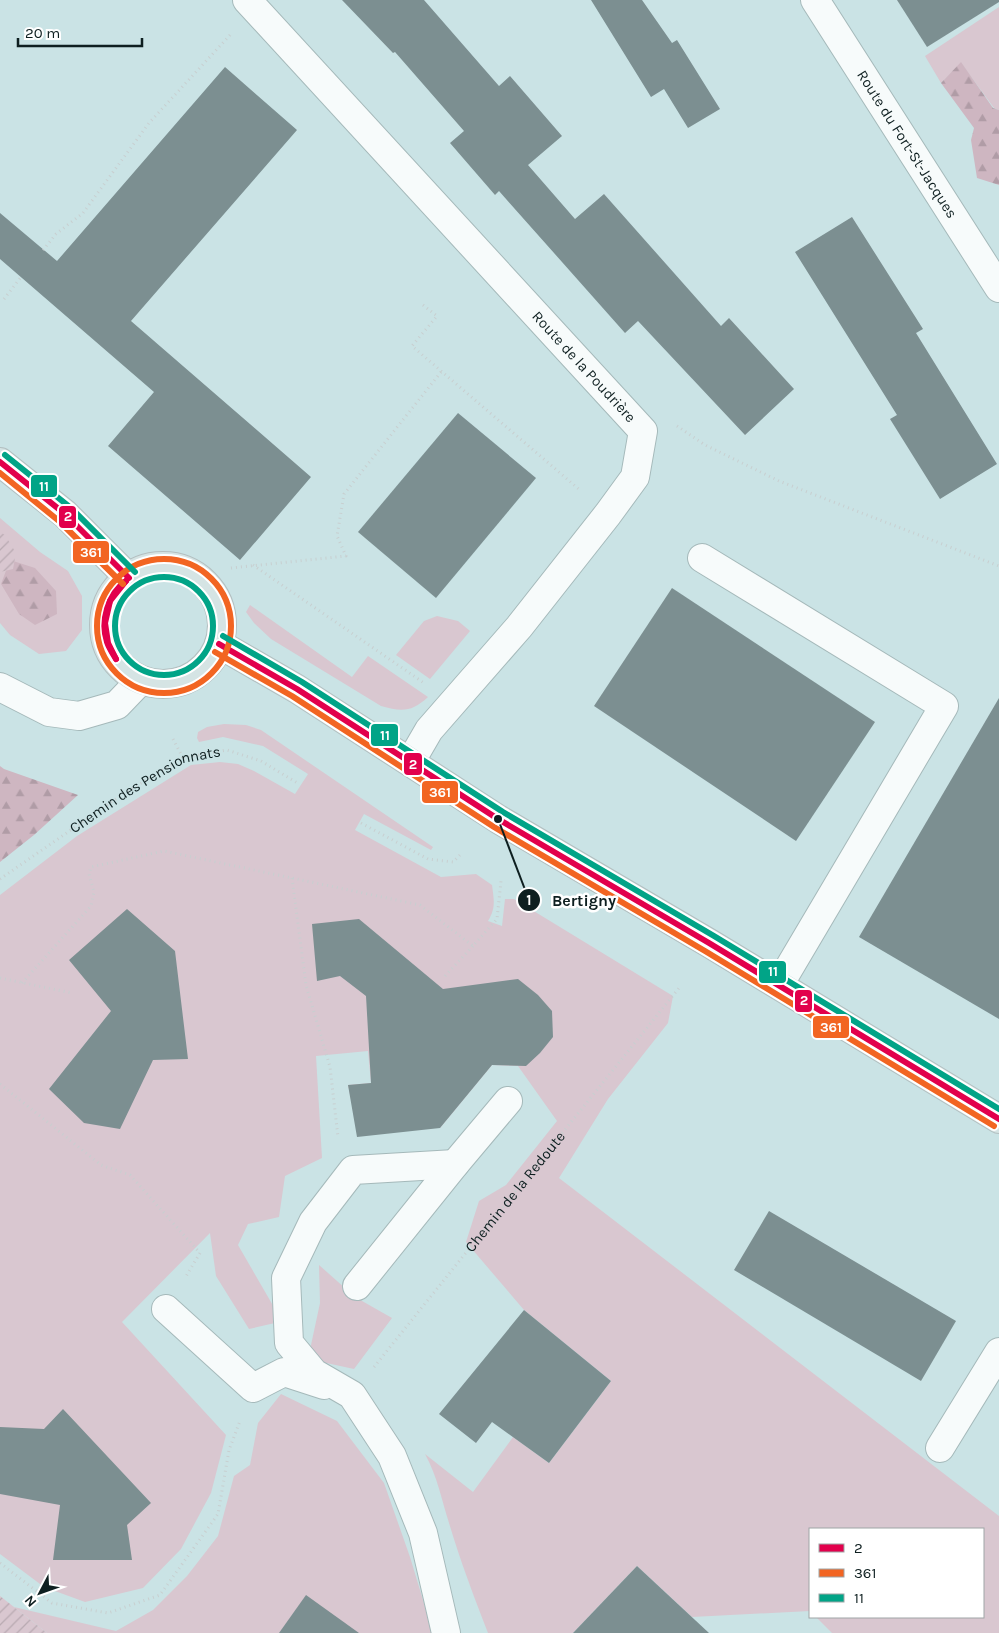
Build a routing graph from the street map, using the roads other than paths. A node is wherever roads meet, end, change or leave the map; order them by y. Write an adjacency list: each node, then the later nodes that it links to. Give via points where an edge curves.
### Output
1 (815, 0): 3 (street, Route du Fort-St-Jacques)
2 (251, 4): 10 (street, Route de la Poudrière, via 643,431 635,477 519,627 429,730)
3 (999, 288)
4 (0, 462): 6 (main road, via 65,514)
5 (702, 558): 11 (street, via 944,706)
6 (129, 578): 7 (main road, via 142,570 170,567 184,570 203,582 213,594 221,615); 8 (main road, via 116,591 104,624 107,644 115,659 129,674)
7 (219, 644): 8 (main road, via 198,674 170,684); 10 (main road)
8 (141, 680): 9 (street, via 117,705 79,716 49,712)
9 (0, 687)
10 (411, 761): 11 (main road, via 498,819)
11 (778, 985): 13 (main road)
12 (508, 1101): 14 (street)
13 (999, 1119)
14 (455, 1164): 15 (street); 18 (street, via 353,1170 313,1222 286,1278 289,1343 314,1373)
15 (357, 1286)
16 (166, 1309): 18 (street, via 253,1388 284,1372)
17 (999, 1352): 19 (street)
18 (352, 1395): 20 (street, via 392,1456 423,1532)
19 (940, 1448)
20 (446, 1633)

